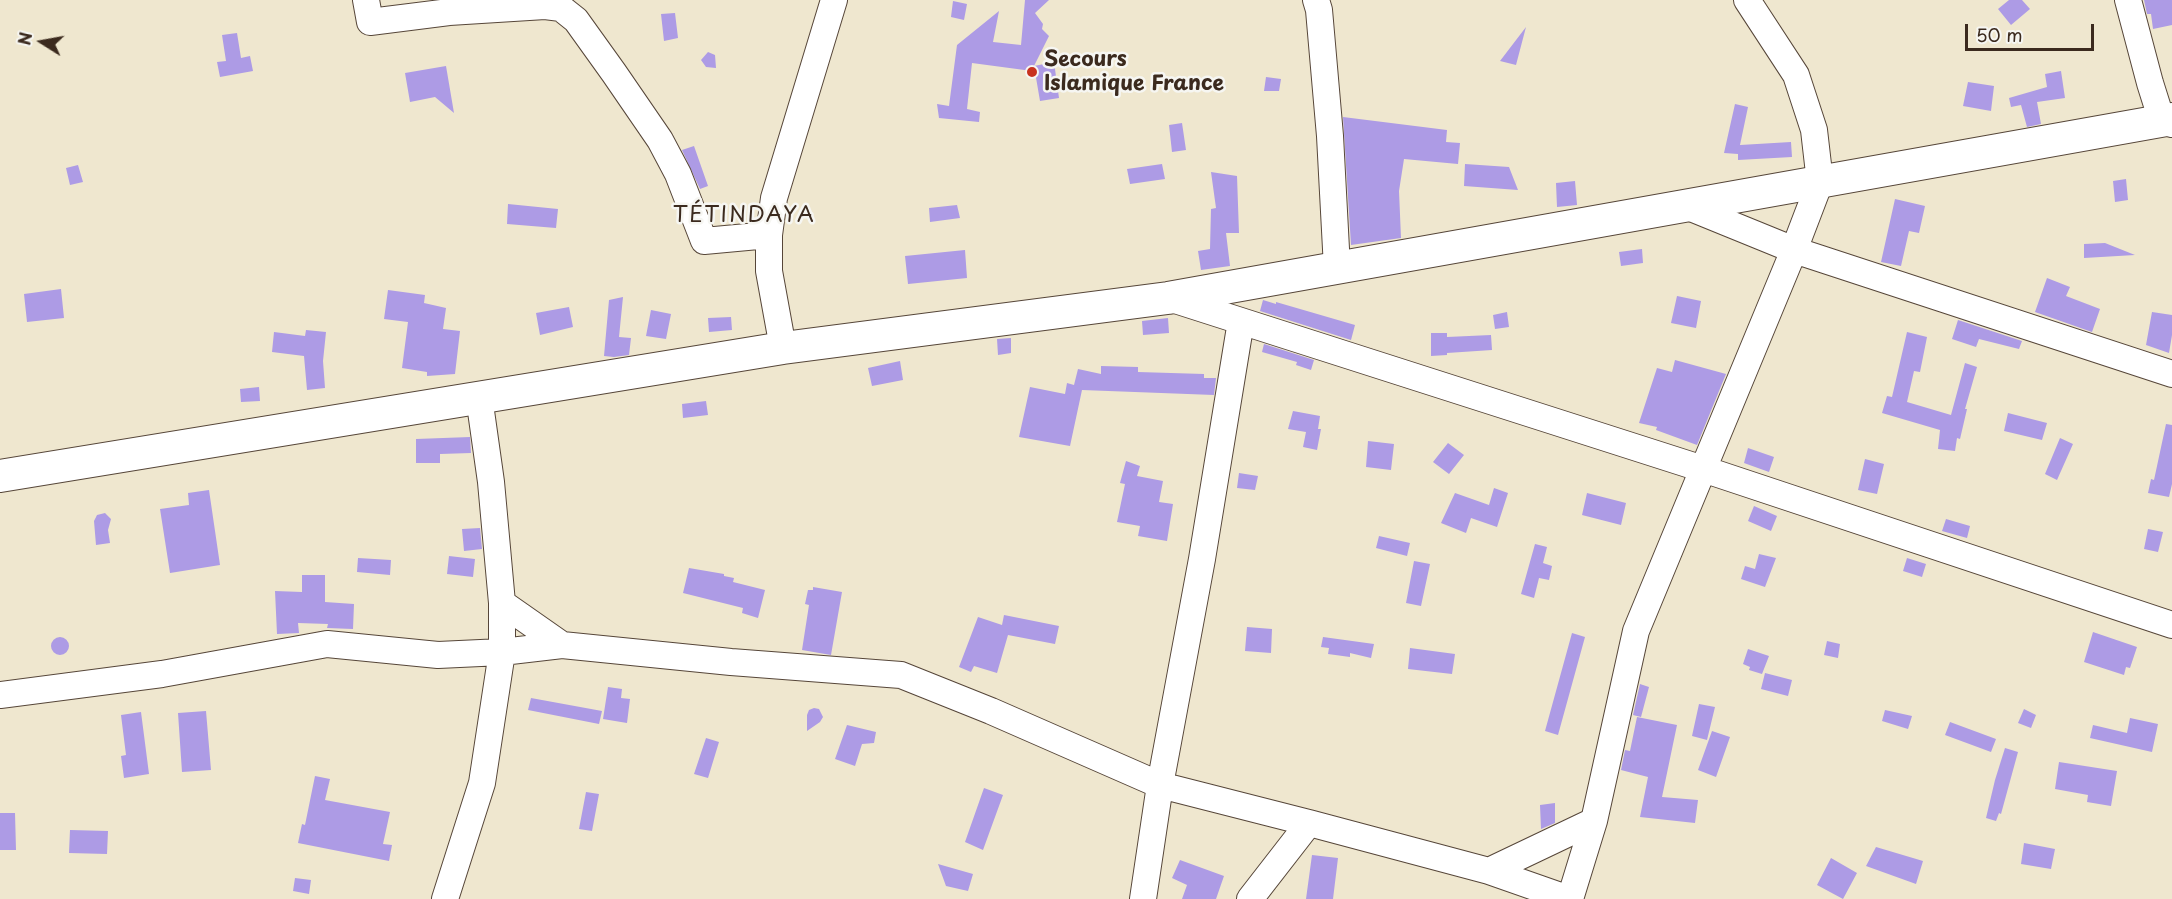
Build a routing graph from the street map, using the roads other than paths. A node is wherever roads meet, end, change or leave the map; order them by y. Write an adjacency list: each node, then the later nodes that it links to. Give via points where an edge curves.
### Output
1 (366, 0): 6 (street, via 370,22)
2 (834, 0): 10 (street, via 774,198)
3 (1316, 0): 12 (street, via 1330,136)
4 (1747, 0): 8 (street, via 1796,75 1814,130)
5 (2128, 0): 7 (street, via 2150,83)
6 (558, 4): 10 (street, via 576,20 660,140 704,241)
7 (2169, 121): 8 (main road)
8 (1820, 182): 9 (main road); 11 (street)
9 (1686, 206): 11 (street); 12 (main road)
10 (769, 235): 15 (street, via 769,271)
11 (1794, 250): 16 (street); 18 (street)
12 (1337, 268): 13 (main road)
13 (1168, 298): 14 (street); 15 (main road)
14 (1241, 321): 18 (street); 25 (street)
15 (783, 348): 17 (main road)
16 (2172, 374)
17 (479, 397): 19 (main road); 20 (street)
18 (1703, 469): 21 (street); 26 (street, via 1636,631)
19 (0, 476)
20 (502, 603): 22 (street); 23 (street)
21 (2172, 625)
22 (562, 645): 23 (street); 25 (street, via 901,675)
23 (502, 652): 24 (street, via 438,656 327,644 162,674); 29 (street, via 482,783)
24 (0, 695)
25 (1160, 785): 27 (street); 30 (street)
26 (1594, 821): 28 (street); 32 (street)
27 (1309, 823): 28 (street); 31 (street)
28 (1489, 871): 32 (street)
29 (445, 899)
30 (1143, 899)
31 (1250, 899)
32 (1569, 899)

